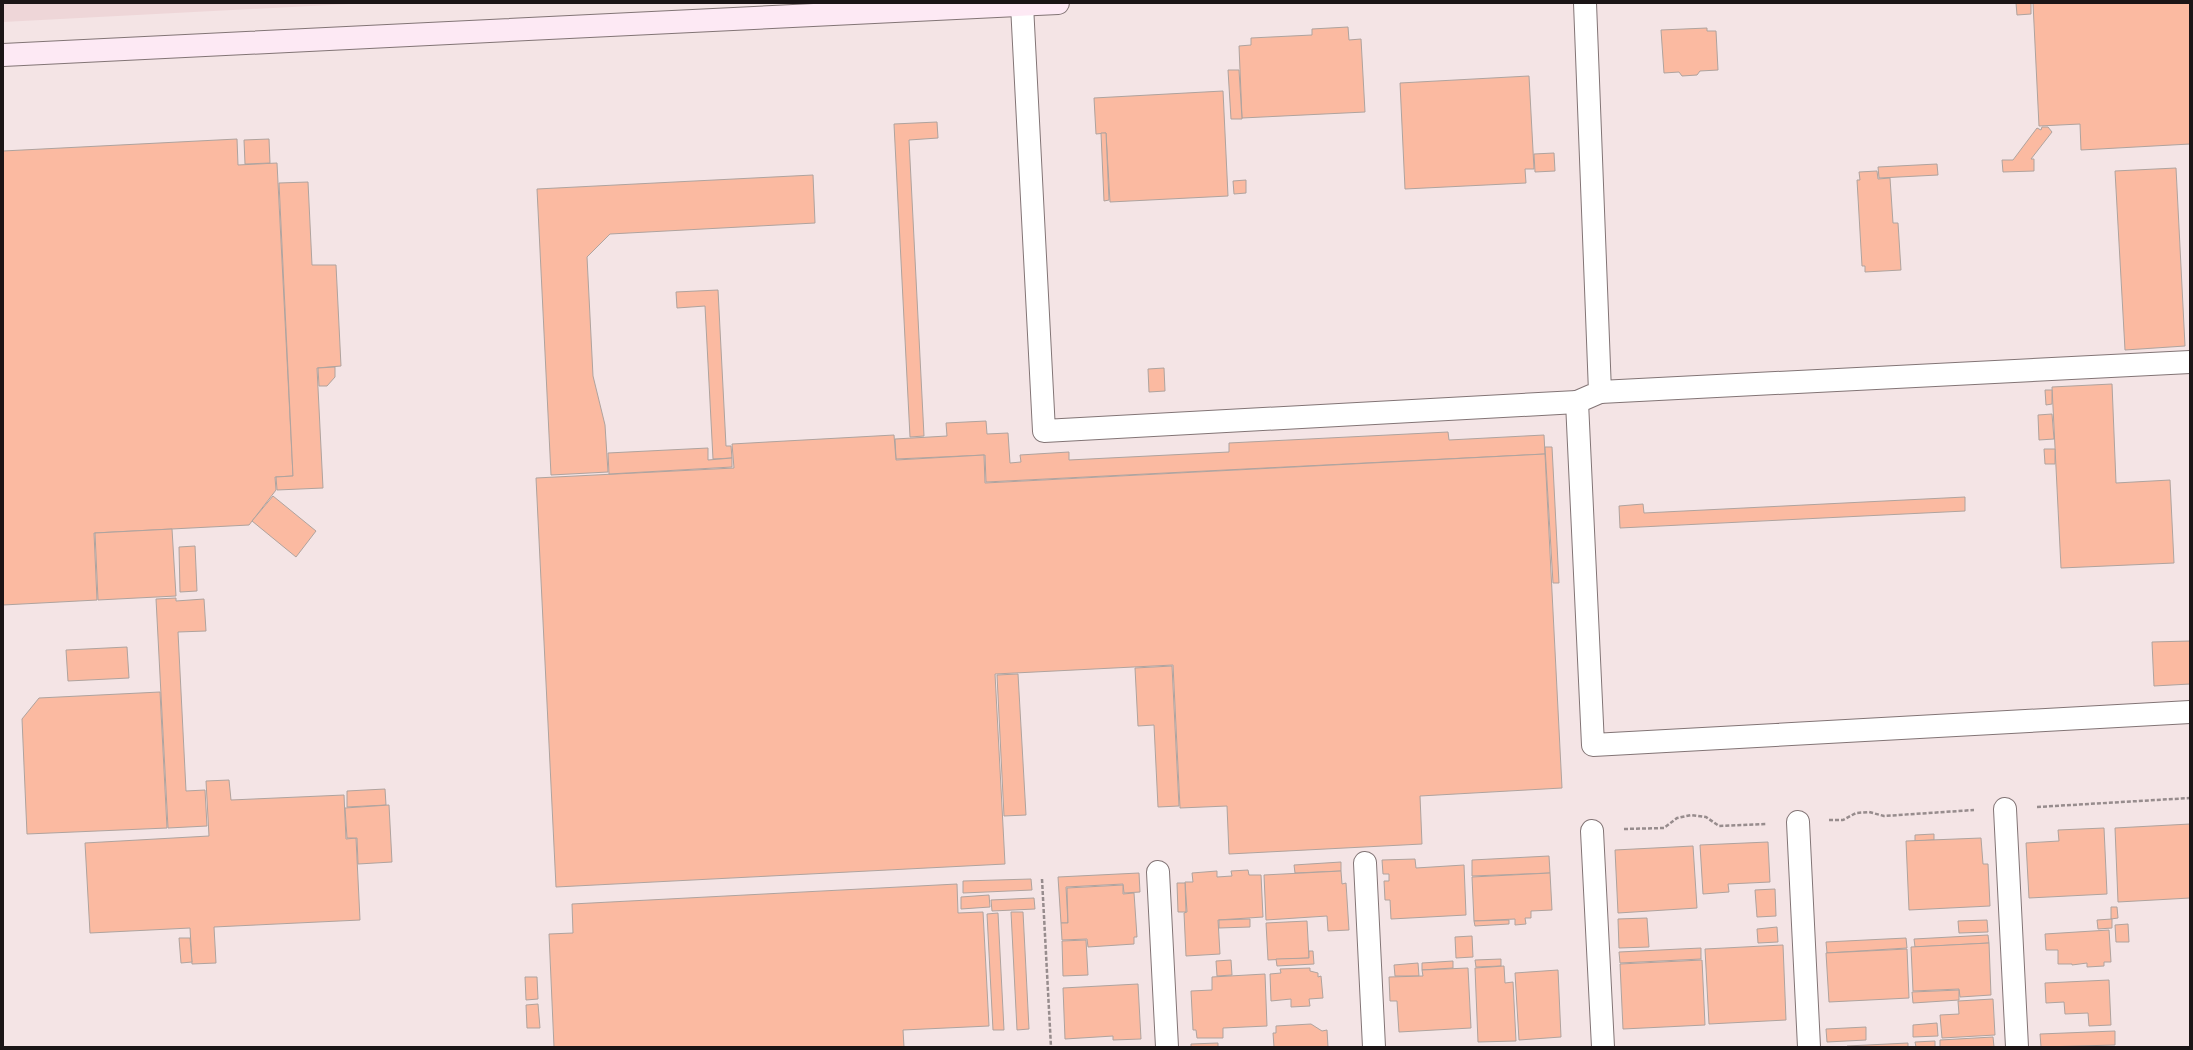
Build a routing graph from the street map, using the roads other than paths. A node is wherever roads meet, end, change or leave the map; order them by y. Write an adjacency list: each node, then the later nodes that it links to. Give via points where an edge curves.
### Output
1 (1585, 3): 5 (street)
2 (1040, 4): 3 (street); 6 (street, via 1044,431)
3 (3, 55)
4 (2190, 362): 5 (street)
5 (1600, 392): 6 (street)
6 (1577, 402): 7 (street, via 1592,745)
7 (2190, 712)
8 (2005, 809): 17 (street)
9 (1798, 822): 16 (street)
10 (1592, 831): 15 (street)
11 (1364, 863): 14 (street)
12 (1158, 872): 13 (street)
13 (1167, 1047)
14 (1374, 1047)
15 (1603, 1047)
16 (1809, 1047)
17 (2017, 1047)

